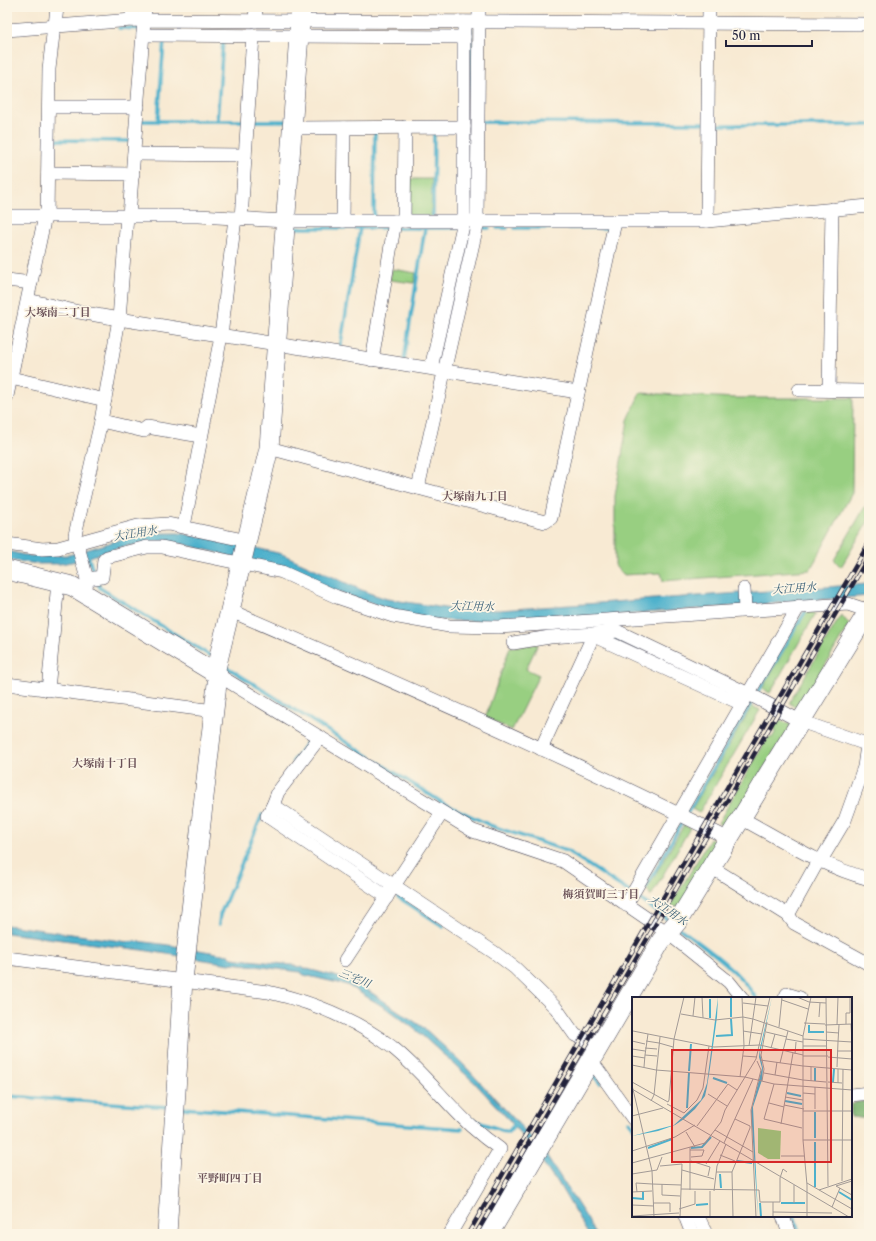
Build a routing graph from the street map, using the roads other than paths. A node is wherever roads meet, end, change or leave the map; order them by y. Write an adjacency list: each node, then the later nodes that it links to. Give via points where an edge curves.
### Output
1 (57, 7): 14 (street)
2 (132, 7): 7 (street)
3 (145, 7): 7 (street)
4 (256, 7): 8 (street)
5 (479, 7): 11 (street)
6 (709, 7): 12 (street)
7 (138, 20): 8 (street); 14 (street); 16 (street)
8 (255, 21): 9 (street)
9 (300, 22): 10 (street); 17 (street); 18 (street); 23 (street)
10 (464, 22): 11 (street); 18 (street)
11 (479, 22): 12 (street); 38 (street)
12 (709, 24): 13 (street); 39 (street)
13 (869, 24)
14 (55, 26): 15 (street); 19 (street, via 49,69)
15 (7, 30)
16 (143, 35): 17 (street); 20 (street)
17 (253, 36): 26 (street)
18 (464, 37): 22 (street)
19 (49, 106): 20 (street); 27 (street)
20 (138, 107): 25 (street)
21 (405, 127): 22 (street); 24 (street); 37 (street)
22 (464, 127): 38 (street)
23 (292, 128): 24 (street); 35 (street)
24 (344, 128): 36 (street)
25 (134, 154): 26 (street); 28 (street)
26 (245, 155): 34 (street)
27 (48, 173): 28 (street); 32 (street)
28 (133, 174): 33 (street)
29 (869, 206): 30 (street)
30 (832, 209): 39 (street); 51 (street)
31 (7, 216): 32 (street)
32 (46, 216): 33 (street); 42 (street)
33 (128, 216): 34 (street); 44 (street)
34 (238, 218): 35 (street); 45 (street)
35 (285, 221): 36 (street); 46 (street)
36 (344, 221): 37 (street)
37 (399, 221): 38 (street); 47 (street)
38 (473, 221): 40 (street); 48 (street)
39 (707, 221): 40 (street)
40 (615, 222): 53 (street)
41 (7, 280): 42 (street)
42 (31, 283): 43 (street)
43 (28, 300): 44 (street); 49 (street)
44 (119, 319): 45 (street); 55 (street)
45 (221, 336): 46 (street); 57 (street)
46 (276, 345): 47 (street); 58 (street)
47 (372, 360): 48 (street)
48 (438, 369): 53 (street); 59 (street)
49 (10, 374): 54 (street); 55 (street)
50 (799, 390): 51 (street)
51 (829, 390): 52 (street)
52 (863, 391)
53 (578, 392): 59 (street, via 551,518 545,522)
54 (7, 396)
55 (105, 400): 56 (street)
56 (101, 422): 57 (street); 62 (street, via 75,535)
57 (201, 436): 60 (street)
58 (269, 448): 59 (street); 63 (street)
59 (418, 488)
60 (184, 526): 62 (street, via 138,526); 63 (street)
61 (7, 544): 62 (street, via 42,549)
62 (78, 544): 66 (street)
63 (245, 552): 66 (street, via 147,547 107,556 102,577); 69 (street, via 348,602 393,616 449,626 498,627); 71 (street)
64 (7, 570): 65 (street)
65 (58, 582): 66 (street); 76 (street)
66 (91, 582): 74 (street)
67 (744, 590): 69 (street)
68 (799, 606): 69 (street); 70 (street, via 848,604); 77 (street)
69 (745, 609)
70 (869, 610): 79 (street)
71 (230, 611): 74 (street); 82 (street)
72 (594, 635): 73 (street, via 550,637); 77 (street); 82 (street)
73 (513, 643)
74 (216, 674): 78 (street); 80 (street)
75 (7, 684): 76 (street)
76 (48, 690): 78 (street)
77 (746, 699): 79 (street); 86 (street)
78 (214, 711): 100 (street)
79 (800, 721): 81 (street); 87 (street)
80 (320, 737): 84 (street, via 278,792); 85 (street)
81 (868, 745): 89 (street, via 864,767 845,820)
82 (542, 749): 86 (street)
83 (869, 774): 89 (street, via 852,823)
84 (273, 805): 92 (street); 93 (street, via 267,816)
85 (442, 813): 92 (street); 94 (street, via 473,831 563,860)
86 (679, 814): 88 (street); 94 (street)
87 (741, 818): 88 (street); 89 (street)
88 (729, 839): 90 (street)
89 (822, 863): 91 (street); 95 (street)
90 (712, 867): 95 (street); 96 (street)
91 (869, 879)
92 (394, 886): 93 (street); 104 (street, via 515,968 556,1008 575,1035)
93 (387, 897): 98 (street)
94 (630, 898): 96 (street)
95 (788, 915): 99 (street, via 794,923)
96 (672, 928): 101 (street, via 729,982); 104 (street, via 661,940)
97 (7, 958): 100 (street)
98 (345, 960)
99 (869, 964)
100 (184, 974): 111 (street); 112 (street, via 300,999 329,1010 392,1047 471,1126 500,1149)
101 (741, 997)
102 (786, 997): 103 (street, via 787,994)
103 (797, 997)
104 (595, 1053): 107 (street); 113 (street)
105 (869, 1093): 106 (street)
106 (852, 1095)
107 (632, 1117)
108 (685, 1217): 114 (street)
109 (698, 1217): 115 (street)
110 (783, 1217): 116 (street)
111 (167, 1234)
112 (450, 1234)
113 (489, 1234)
114 (692, 1234)
115 (706, 1234)
116 (789, 1234)

